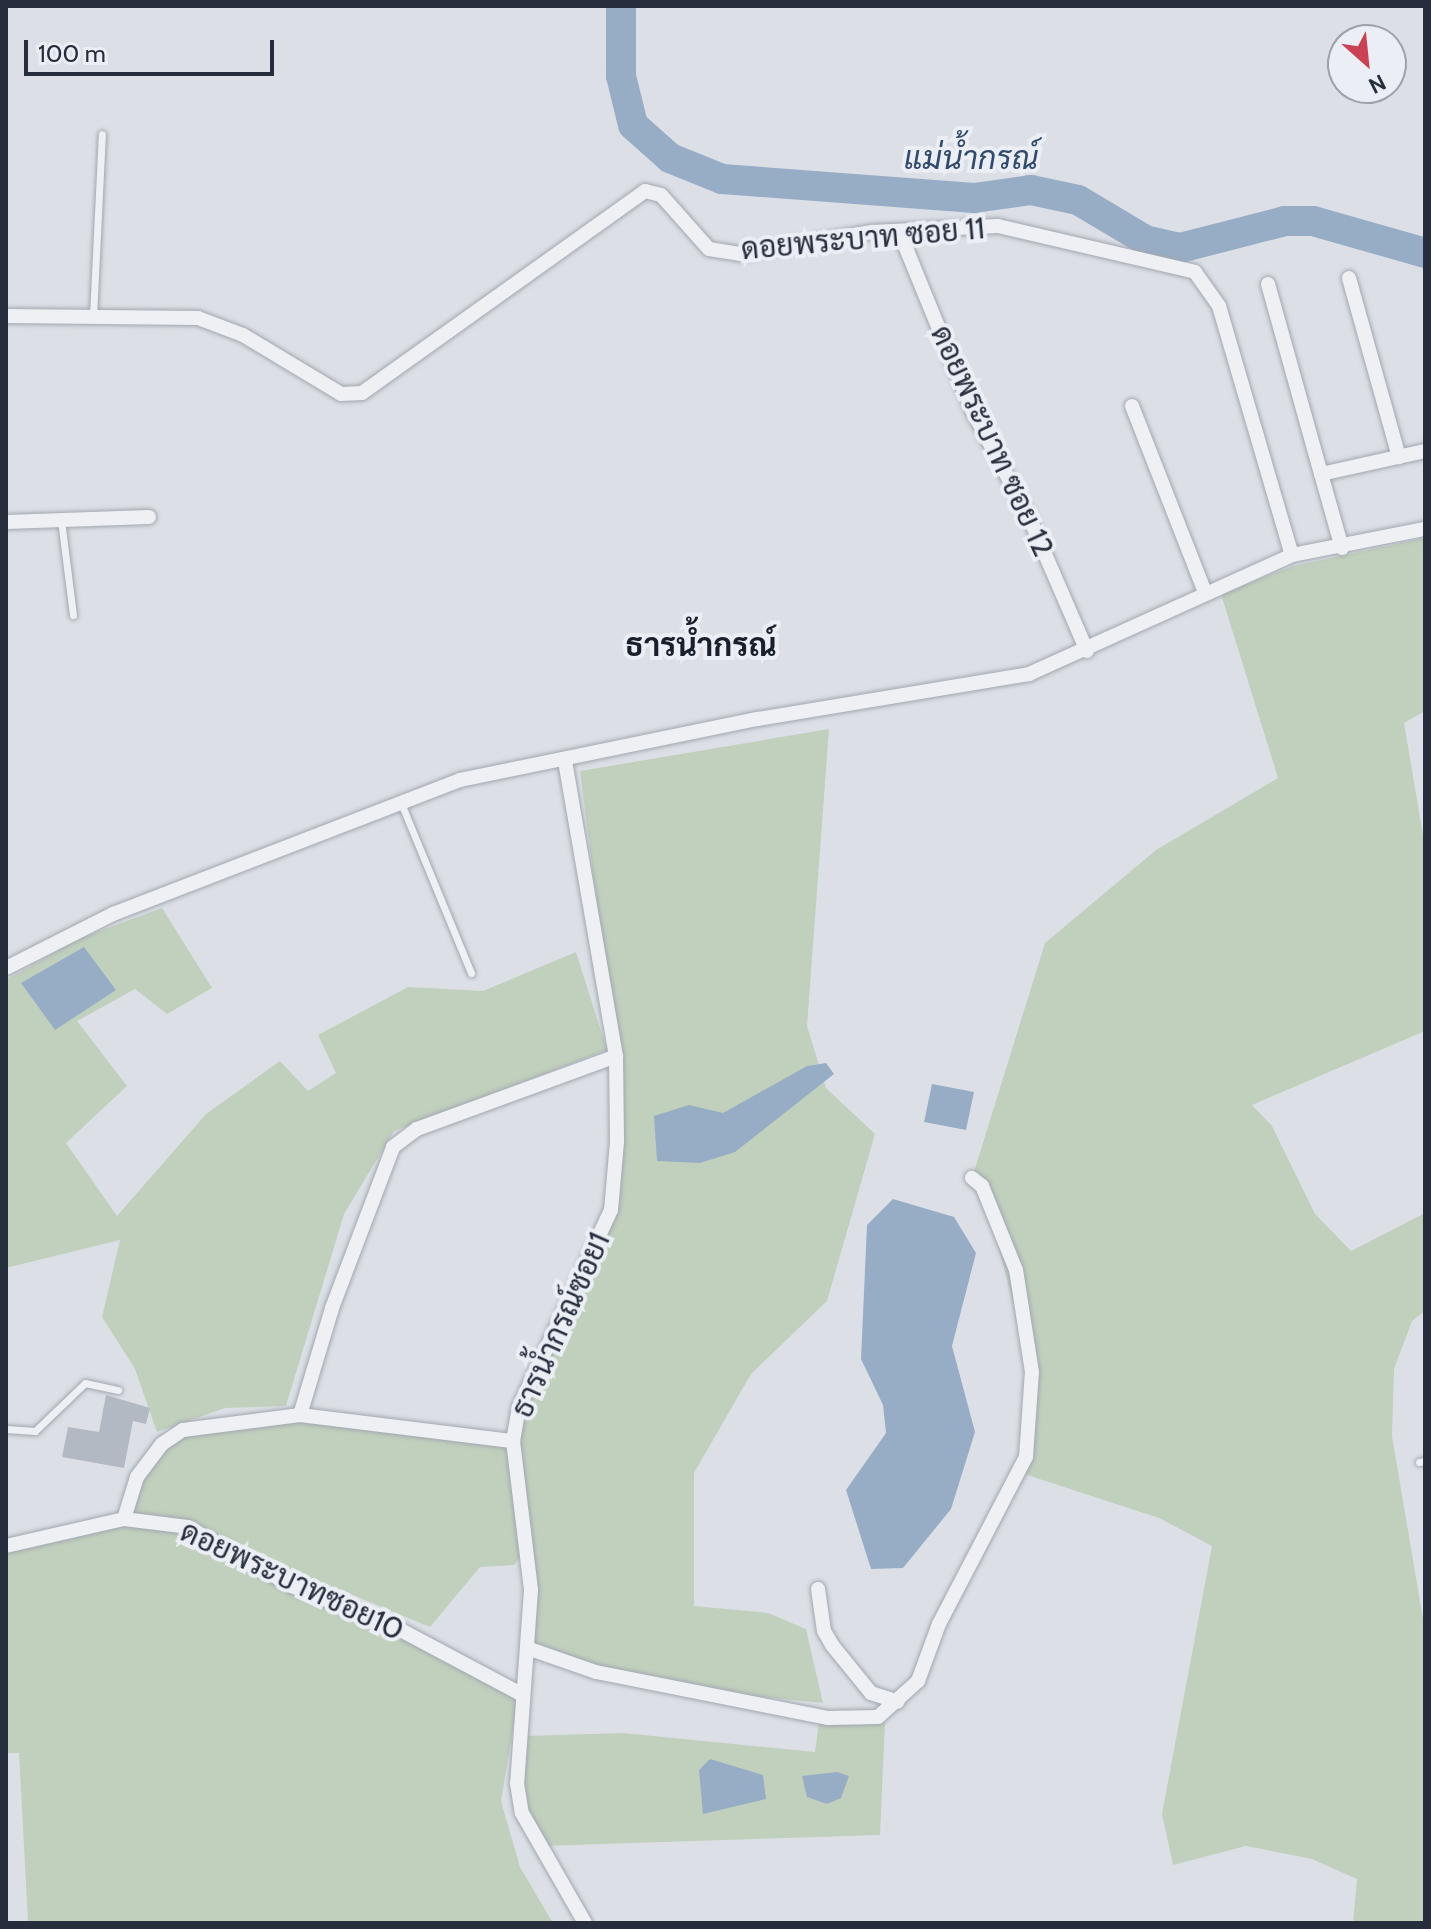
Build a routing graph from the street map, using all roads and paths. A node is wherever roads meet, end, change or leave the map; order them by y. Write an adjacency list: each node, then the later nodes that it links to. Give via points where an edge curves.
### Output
1 (102, 134): 6 (lane)
2 (899, 231): 6 (street, ดอยพระบาท ซอย 11, via 740,254 709,249 661,195 645,191 362,393 341,394 243,335 198,318); 16 (street, ดอยพระบาท ซอย 11, via 998,226 1195,272 1219,306); 19 (street, ดอยพระบาท ซอย 12, via 973,412 1029,517)
3 (1349, 278): 9 (street)
4 (1268, 284): 10 (street)
5 (6, 316): 6 (street)
6 (93, 316)
7 (1132, 406): 17 (street)
8 (1425, 451): 9 (street)
9 (1399, 457): 10 (street)
10 (1321, 474): 15 (street)
11 (149, 517): 12 (street)
12 (61, 520): 13 (street); 18 (lane)
13 (6, 522)
14 (1425, 529): 15 (street)
15 (1342, 548): 16 (street)
16 (1292, 555): 17 (street)
17 (1204, 590): 19 (street)
18 (73, 615)
19 (1087, 651): 20 (street, via 1029,674 758,719)
20 (565, 761): 21 (street, via 460,780); 24 (street, ธารน้ำกรณ์ซอย1)
21 (400, 801): 22 (street, via 113,914); 23 (lane)
22 (6, 968)
23 (471, 973)
24 (616, 1056): 27 (street, via 417,1129 393,1147 332,1308); 29 (street, ธารน้ำกรณ์ซอย1, via 611,1210 519,1407)
25 (972, 1178): 35 (street, via 982,1186 1016,1270 1032,1372 1026,1457 939,1624 918,1681)
26 (118, 1390): 28 (lane, via 85,1383 35,1431)
27 (300, 1415): 29 (street); 30 (street, via 172,1435 137,1477)
28 (6, 1429)
29 (513, 1441): 33 (street, ธารน้ำกรณ์ซอย1, via 531,1590)
30 (124, 1519): 31 (street, ดอยพระบาทซอย10); 34 (street, ดอยพระบาทซอย10, via 188,1527 292,1586 395,1627)
31 (6, 1546)
32 (818, 1589): 35 (street, via 824,1631 832,1645 871,1693)
33 (527, 1648): 34 (street, ธารน้ำกรณ์ซอย1); 35 (street, via 596,1672 828,1718 878,1717)
34 (519, 1693): 36 (street, ธารน้ำกรณ์ซอย1, via 522,1813)
35 (898, 1702)
36 (585, 1923)

